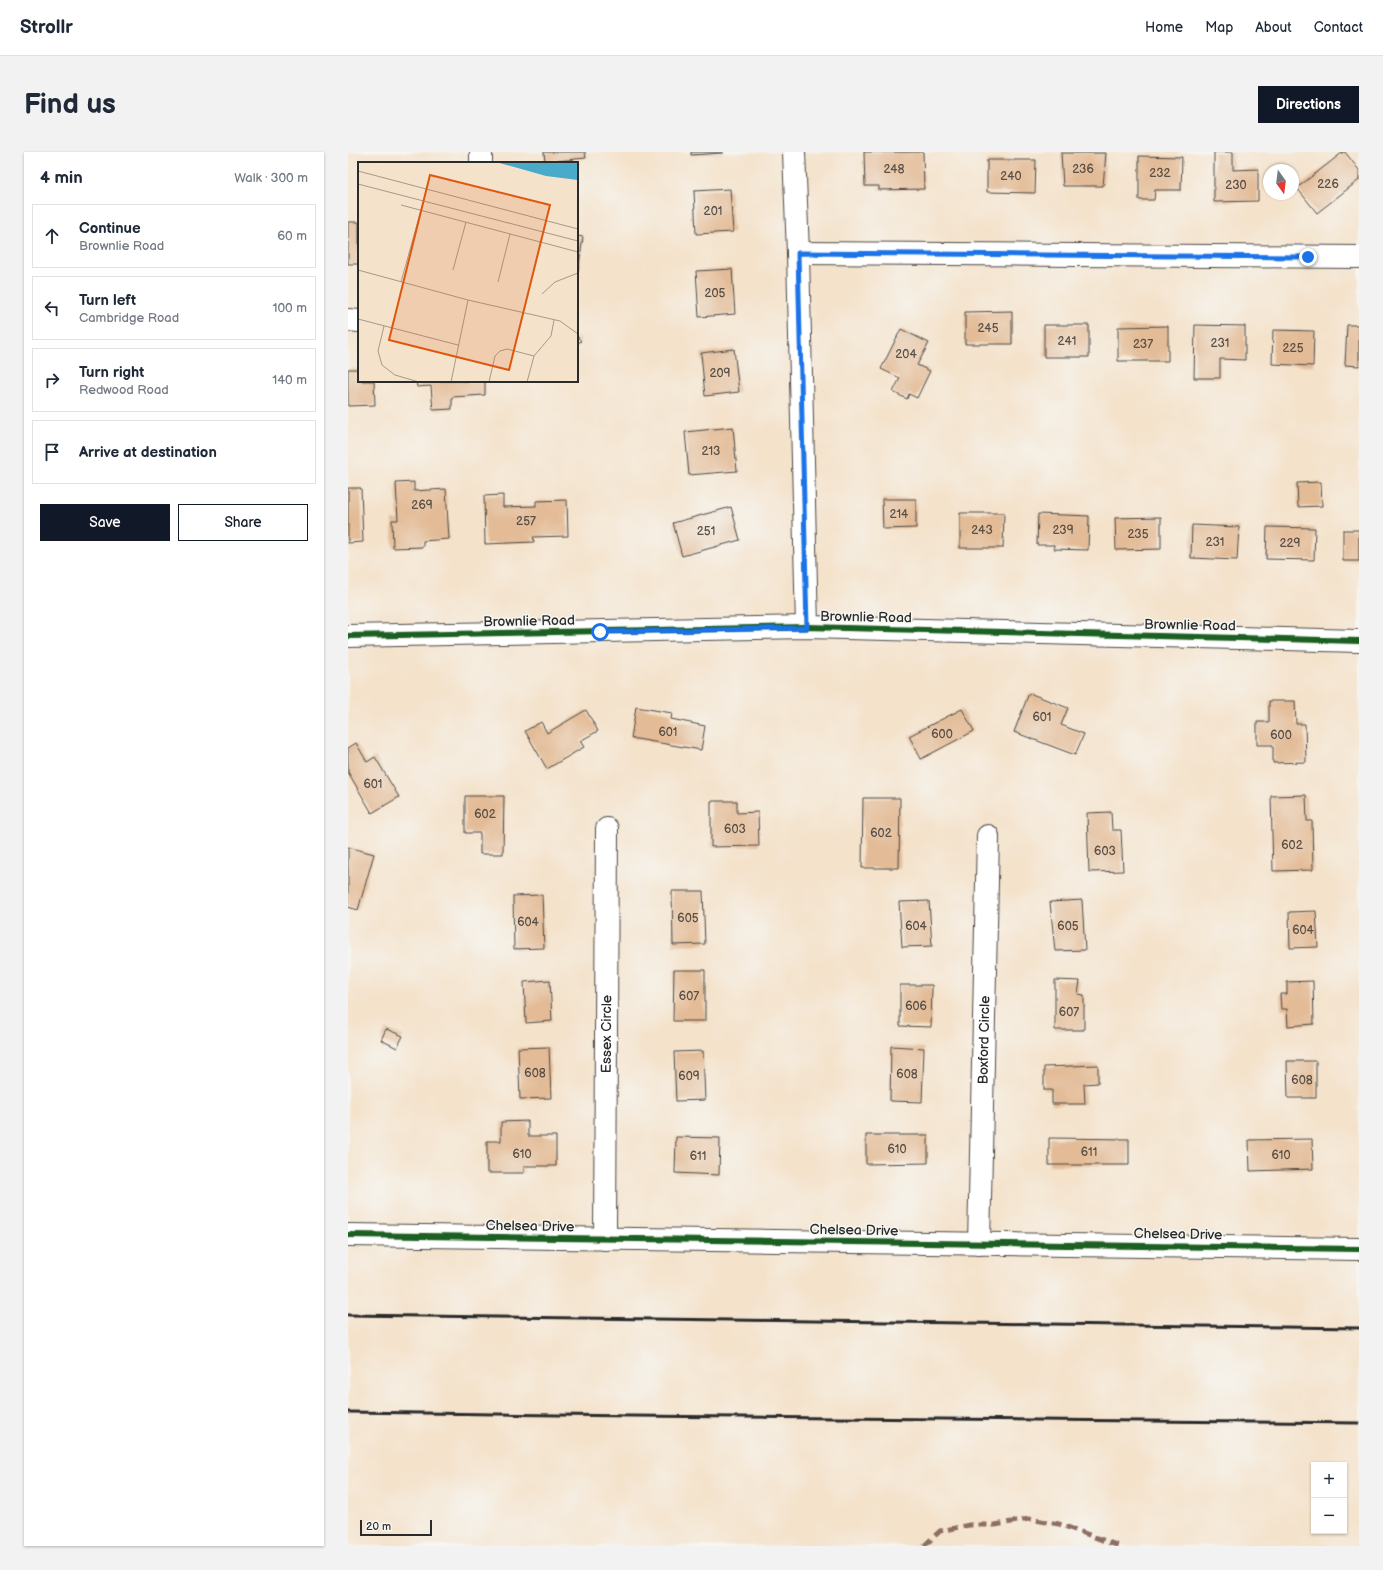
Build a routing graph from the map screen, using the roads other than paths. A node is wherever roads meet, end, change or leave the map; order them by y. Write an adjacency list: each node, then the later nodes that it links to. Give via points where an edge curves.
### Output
1 (794, 152): 2 (street)
2 (798, 253): 3 (street); 6 (street)
3 (1359, 257)
4 (348, 320): 5 (street)
5 (358, 321)
6 (807, 628): 7 (street, Brownlie Road); 8 (street, Brownlie Road)
7 (348, 636)
8 (1359, 641)
9 (607, 829): 12 (street, Essex Circle)
10 (988, 836): 13 (street, Boxford Circle)
11 (348, 1235): 12 (street, Chelsea Drive)
12 (606, 1238): 13 (street, Chelsea Drive)
13 (979, 1244): 14 (street, Chelsea Drive)
14 (1359, 1249)

